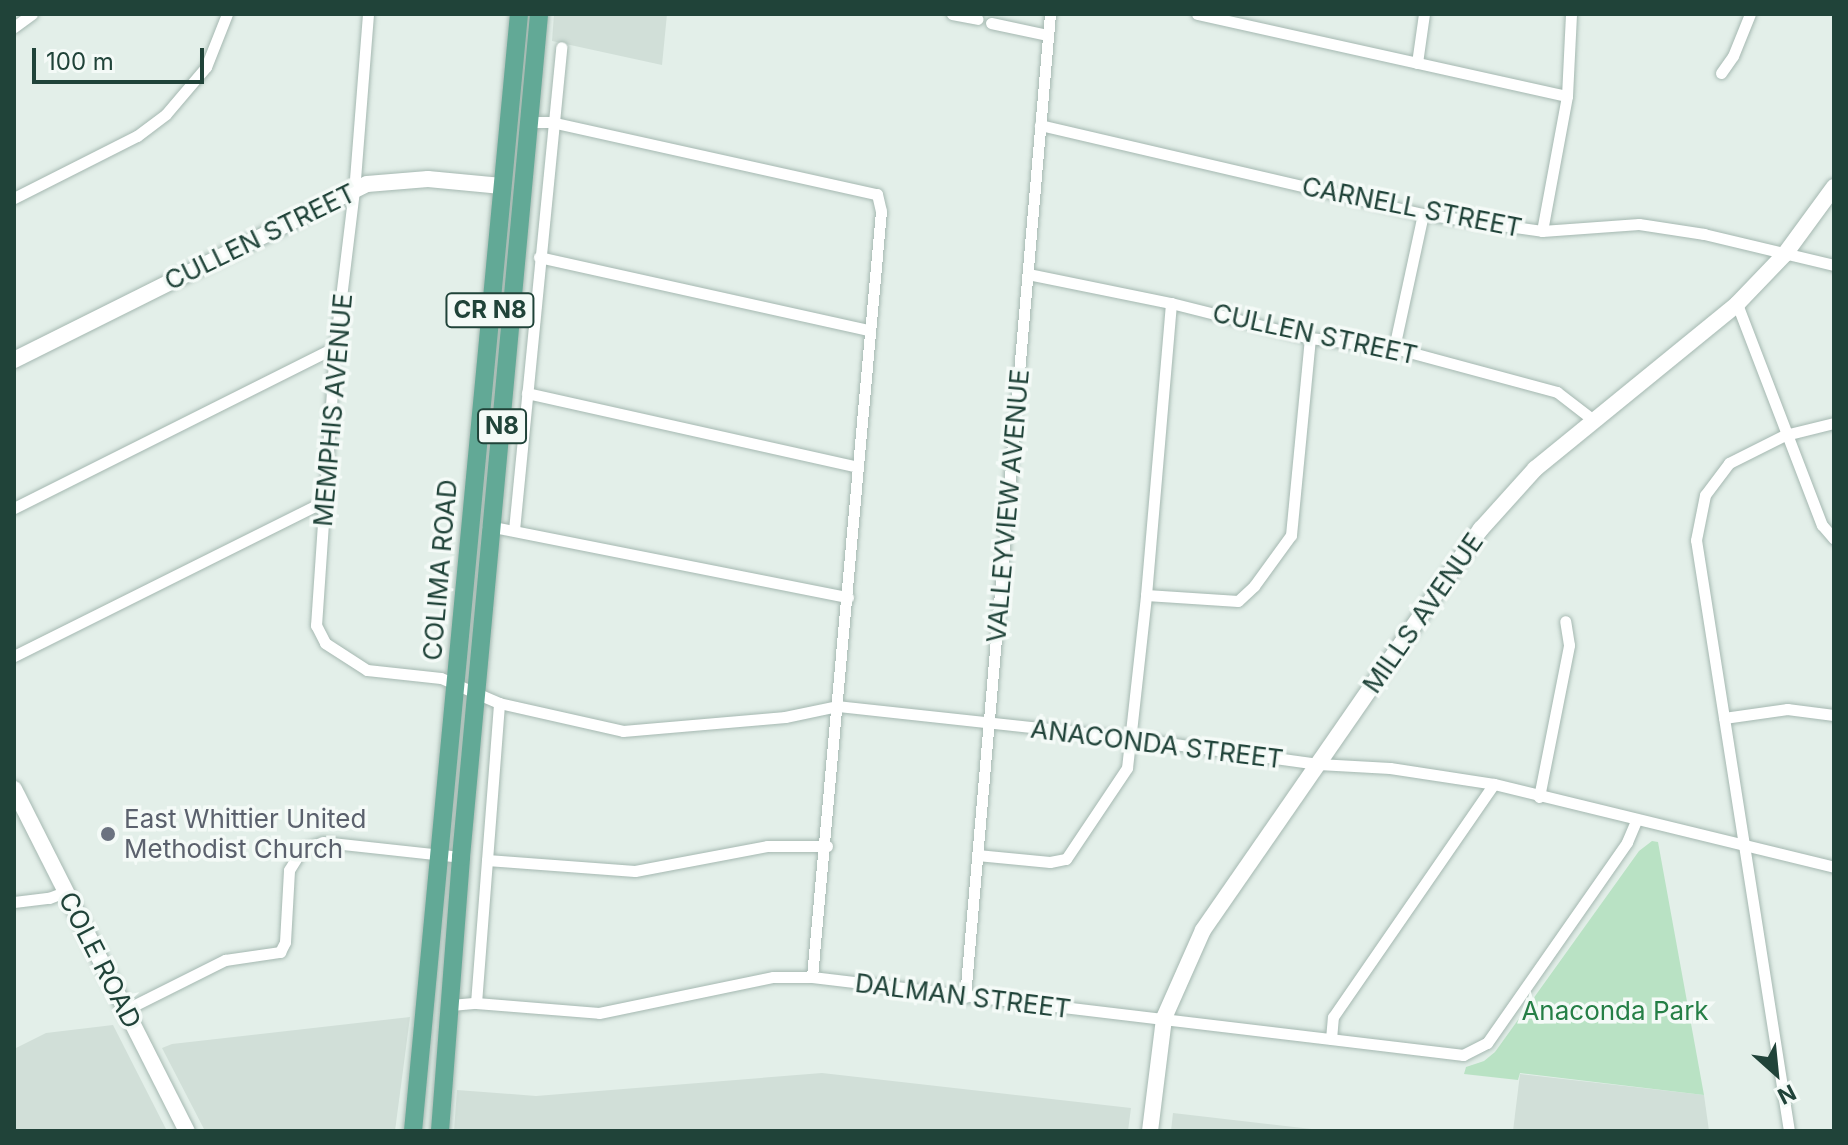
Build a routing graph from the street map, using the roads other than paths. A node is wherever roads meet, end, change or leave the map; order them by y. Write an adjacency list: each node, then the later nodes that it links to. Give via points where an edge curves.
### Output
1 (32, 14): 14 (street)
2 (227, 14): 28 (street, via 206,67 166,114 137,136)
3 (368, 14): 27 (street, MEMPHIS AVENUE)
4 (519, 14): 20 (main road, COLIMA ROAD / CR N8)
5 (539, 14): 21 (main road, COLIMA ROAD)
6 (952, 14): 12 (street)
7 (1050, 14): 15 (street, VALLEYVIEW AVENUE)
8 (1197, 14): 17 (street)
9 (1424, 14): 17 (street)
10 (1571, 14): 19 (street)
11 (1750, 14): 18 (street)
12 (978, 19)
13 (991, 23): 15 (street)
14 (14, 27)
15 (1047, 35): 23 (street, VALLEYVIEW AVENUE)
16 (561, 47): 22 (street)
17 (1417, 63): 19 (street)
18 (1721, 73)
19 (1567, 96): 30 (street)
20 (510, 120): 21 (main road); 24 (main road, COLIMA ROAD / CR N8)
21 (530, 122): 22 (street); 26 (main road, COLIMA ROAD / CR N8)
22 (551, 122): 32 (street); 38 (street, via 877,194 881,211)
23 (1040, 125): 29 (street, CARNELL STREET); 34 (street, VALLEYVIEW AVENUE)
24 (502, 186): 26 (street, CULLEN STREET); 27 (street, CULLEN STREET, via 428,179 367,184); 50 (main road, COLIMA ROAD / CR N8)
25 (1834, 187): 31 (street, MILLS AVENUE)
26 (523, 189): 37 (main road, COLIMA ROAD / CR N8)
27 (354, 190): 40 (street, MEMPHIS AVENUE); 42 (street, CULLEN STREET)
28 (14, 198)
29 (1423, 214): 30 (street, CARNELL STREET); 41 (street)
30 (1542, 231): 31 (street, CARNELL STREET, via 1639,224)
31 (1785, 254): 33 (street, CARNELL STREET); 36 (street, MILLS AVENUE)
32 (539, 257): 38 (street); 43 (street)
33 (1834, 265)
34 (1028, 274): 35 (street, CULLEN STREET); 64 (street, VALLEYVIEW AVENUE)
35 (1171, 303): 39 (street, CULLEN STREET); 54 (street)
36 (1737, 304): 44 (street, MILLS AVENUE); 46 (street)
37 (511, 325): 51 (main road, COLIMA ROAD / N8)
38 (869, 330): 47 (street)
39 (1310, 338): 41 (street, CULLEN STREET); 54 (street, via 1291,535 1238,601)
40 (335, 347): 48 (street, MEMPHIS AVENUE); 49 (street)
41 (1394, 348): 44 (street, CULLEN STREET, via 1557,392)
42 (14, 360)
43 (527, 393): 47 (street); 52 (street)
44 (1592, 419): 66 (street, MILLS AVENUE, via 1535,469 1481,529)
45 (1834, 423): 46 (street)
46 (1785, 435): 53 (street, via 1822,525); 63 (street, via 1729,463 1705,495 1696,540)
47 (857, 467): 55 (street)
48 (325, 501): 57 (street); 58 (street, MEMPHIS AVENUE, via 316,625 325,643 367,670)
49 (14, 508)
50 (471, 526): 51 (street); 58 (main road, COLIMA ROAD / CR N8)
51 (493, 527): 52 (street); 59 (main road, COLIMA ROAD)
52 (514, 530): 55 (street)
53 (1834, 539)
54 (1146, 595): 65 (street)
55 (848, 597): 61 (street)
56 (1565, 621): 69 (street, via 1569,645)
57 (14, 656)
58 (456, 683): 59 (street, MEMPHIS AVENUE); 73 (main road, COLIMA ROAD / CR N8)
59 (476, 693): 60 (street, ANACONDA STREET); 75 (main road, COLIMA ROAD)
60 (499, 703): 61 (street, ANACONDA STREET, via 623,731 785,717); 76 (street)
61 (837, 706): 64 (street, ANACONDA STREET); 71 (street)
62 (1834, 715): 63 (street, via 1787,709)
63 (1724, 718): 72 (street)
64 (988, 724): 65 (street, ANACONDA STREET); 74 (street, VALLEYVIEW AVENUE)
65 (1131, 738): 66 (street, ANACONDA STREET); 74 (street, via 1127,768 1066,859)
66 (1318, 764): 67 (street, ANACONDA STREET, via 1390,768); 85 (street, MILLS AVENUE, via 1203,930)
67 (1494, 784): 69 (street, ANACONDA STREET); 86 (street, via 1333,1017)
68 (14, 789): 78 (street, COLE ROAD)
69 (1539, 797): 70 (street, ANACONDA STREET)
70 (1636, 821): 72 (street, ANACONDA STREET); 86 (street, DALMAN STREET, via 1627,842 1477,1051 1463,1055)
71 (827, 846): 76 (street, via 767,846 635,871); 80 (street)
72 (1742, 846): 77 (street, ANACONDA STREET); 91 (street)
73 (441, 855): 75 (street); 84 (street, via 323,842 302,849 289,870 280,952 225,960); 88 (main road, COLIMA ROAD / CR N8)
74 (977, 855): 81 (street, VALLEYVIEW AVENUE)
75 (461, 857): 83 (main road, COLIMA ROAD)
76 (487, 860): 82 (street)
77 (1834, 867)
78 (65, 892): 79 (street); 84 (street, COLE ROAD)
79 (14, 902)
80 (812, 977): 81 (street, DALMAN STREET); 82 (street, DALMAN STREET, via 773,977 599,1013)
81 (965, 997): 85 (street, DALMAN STREET)
82 (476, 1003): 83 (street, DALMAN STREET)
83 (451, 1005): 89 (main road, COLIMA ROAD)
84 (127, 1009): 87 (street, COLE ROAD)
85 (1164, 1018): 86 (street, DALMAN STREET); 90 (street, MILLS AVENUE)
86 (1331, 1039)
87 (187, 1131)
88 (413, 1131)
89 (440, 1131)
90 (1150, 1131)
91 (1789, 1131)

